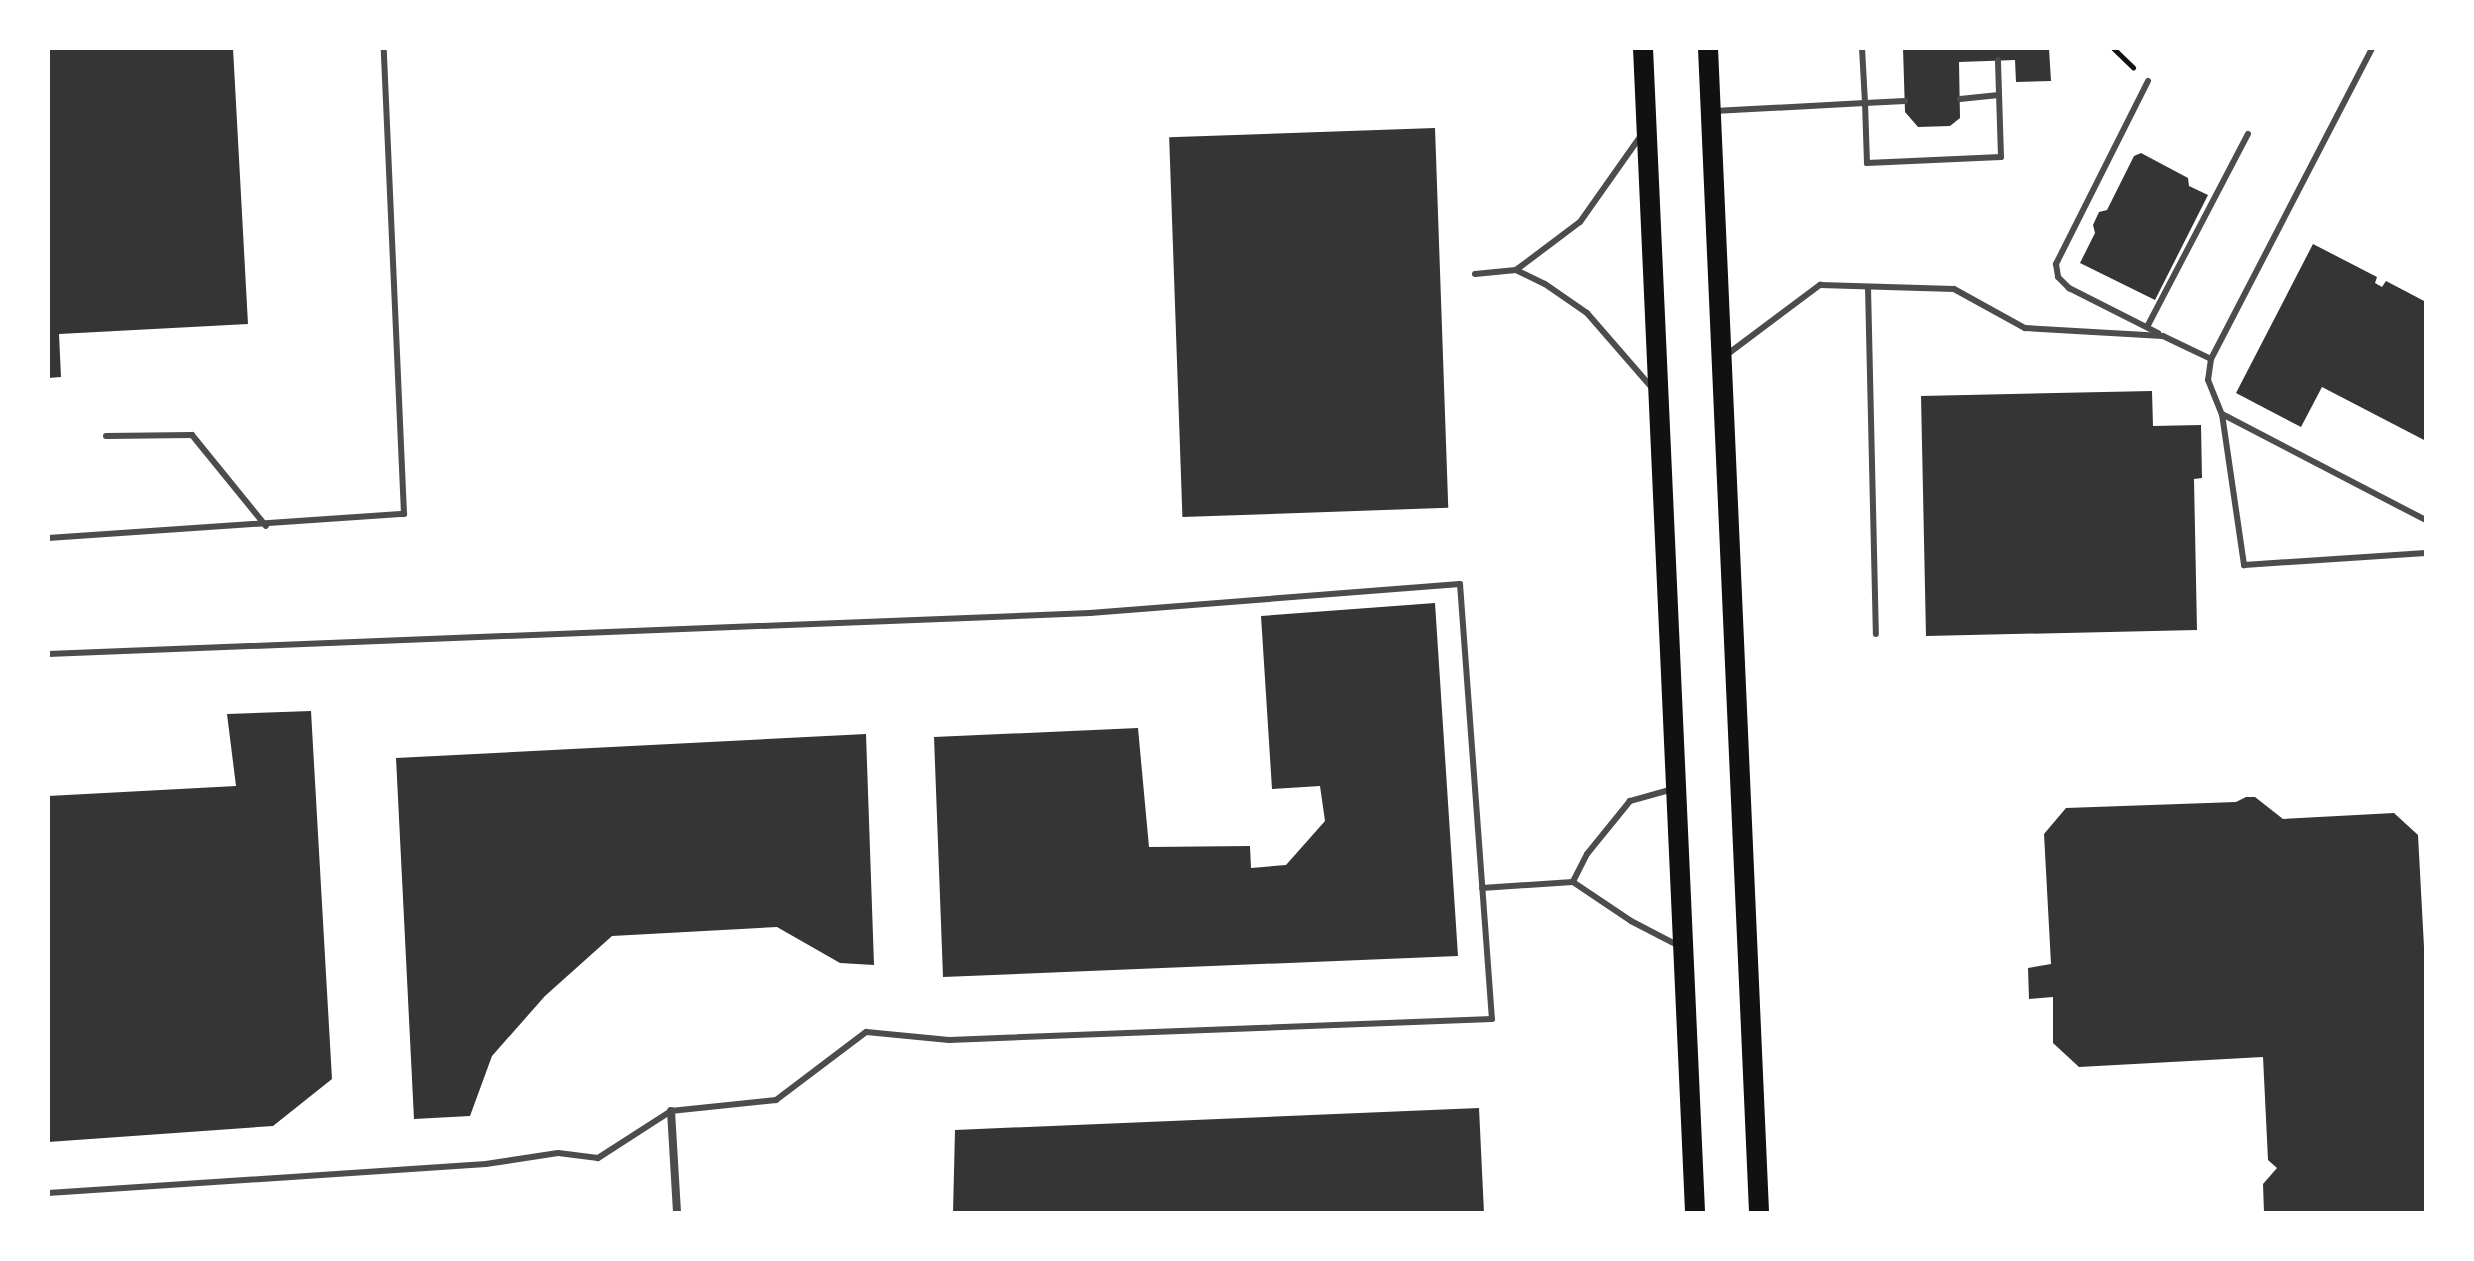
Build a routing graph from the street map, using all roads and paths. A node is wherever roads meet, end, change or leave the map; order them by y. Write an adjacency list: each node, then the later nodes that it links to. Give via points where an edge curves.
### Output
1 (384, 48): 26 (lane, via 404,514)
2 (1643, 48): 13 (main road)
3 (1708, 48): 12 (main road)
4 (1862, 48): 11 (lane)
5 (2372, 48): 21 (lane)
6 (1998, 60): 8 (lane)
7 (2148, 81): 18 (lane, via 2056,264 2058,277 2069,288)
8 (1999, 95): 9 (lane); 11 (lane, via 2001,157 1867,163)
9 (1960, 99)
10 (1905, 101): 11 (lane)
11 (1865, 103): 12 (lane)
12 (1711, 111): 20 (main road)
13 (1646, 127): 15 (lane, via 1580,222); 22 (main road)
14 (2248, 134): 18 (lane)
15 (1516, 270): 16 (lane); 22 (lane, via 1587,313)
16 (1475, 274)
17 (1868, 287): 19 (lane, via 1954,289 2025,328); 20 (lane, via 1820,285); 29 (lane)
18 (2147, 327): 19 (lane)
19 (2163, 336): 21 (lane)
20 (1722, 358): 39 (main road)
21 (2211, 359): 23 (lane, via 2208,380)
22 (1658, 394): 31 (main road)
23 (2222, 414): 25 (lane); 28 (lane, via 2244,565)
24 (106, 436): 26 (lane, via 192,435)
25 (2426, 520)
26 (266, 526): 27 (lane)
27 (48, 538)
28 (2426, 553)
29 (1876, 634)
30 (48, 654): 33 (lane, via 1090,613 1460,584)
31 (1676, 788): 32 (lane, via 1630,801 1587,854); 34 (main road)
32 (1573, 882): 33 (lane); 34 (lane)
33 (1482, 888): 35 (lane, via 1492,1019 949,1040 866,1032 776,1100)
34 (1684, 948): 38 (main road)
35 (671, 1111): 36 (lane, via 598,1158 558,1153 486,1164); 37 (street)
36 (48, 1193)
37 (677, 1213)
38 (1695, 1213)
39 (1759, 1213)

